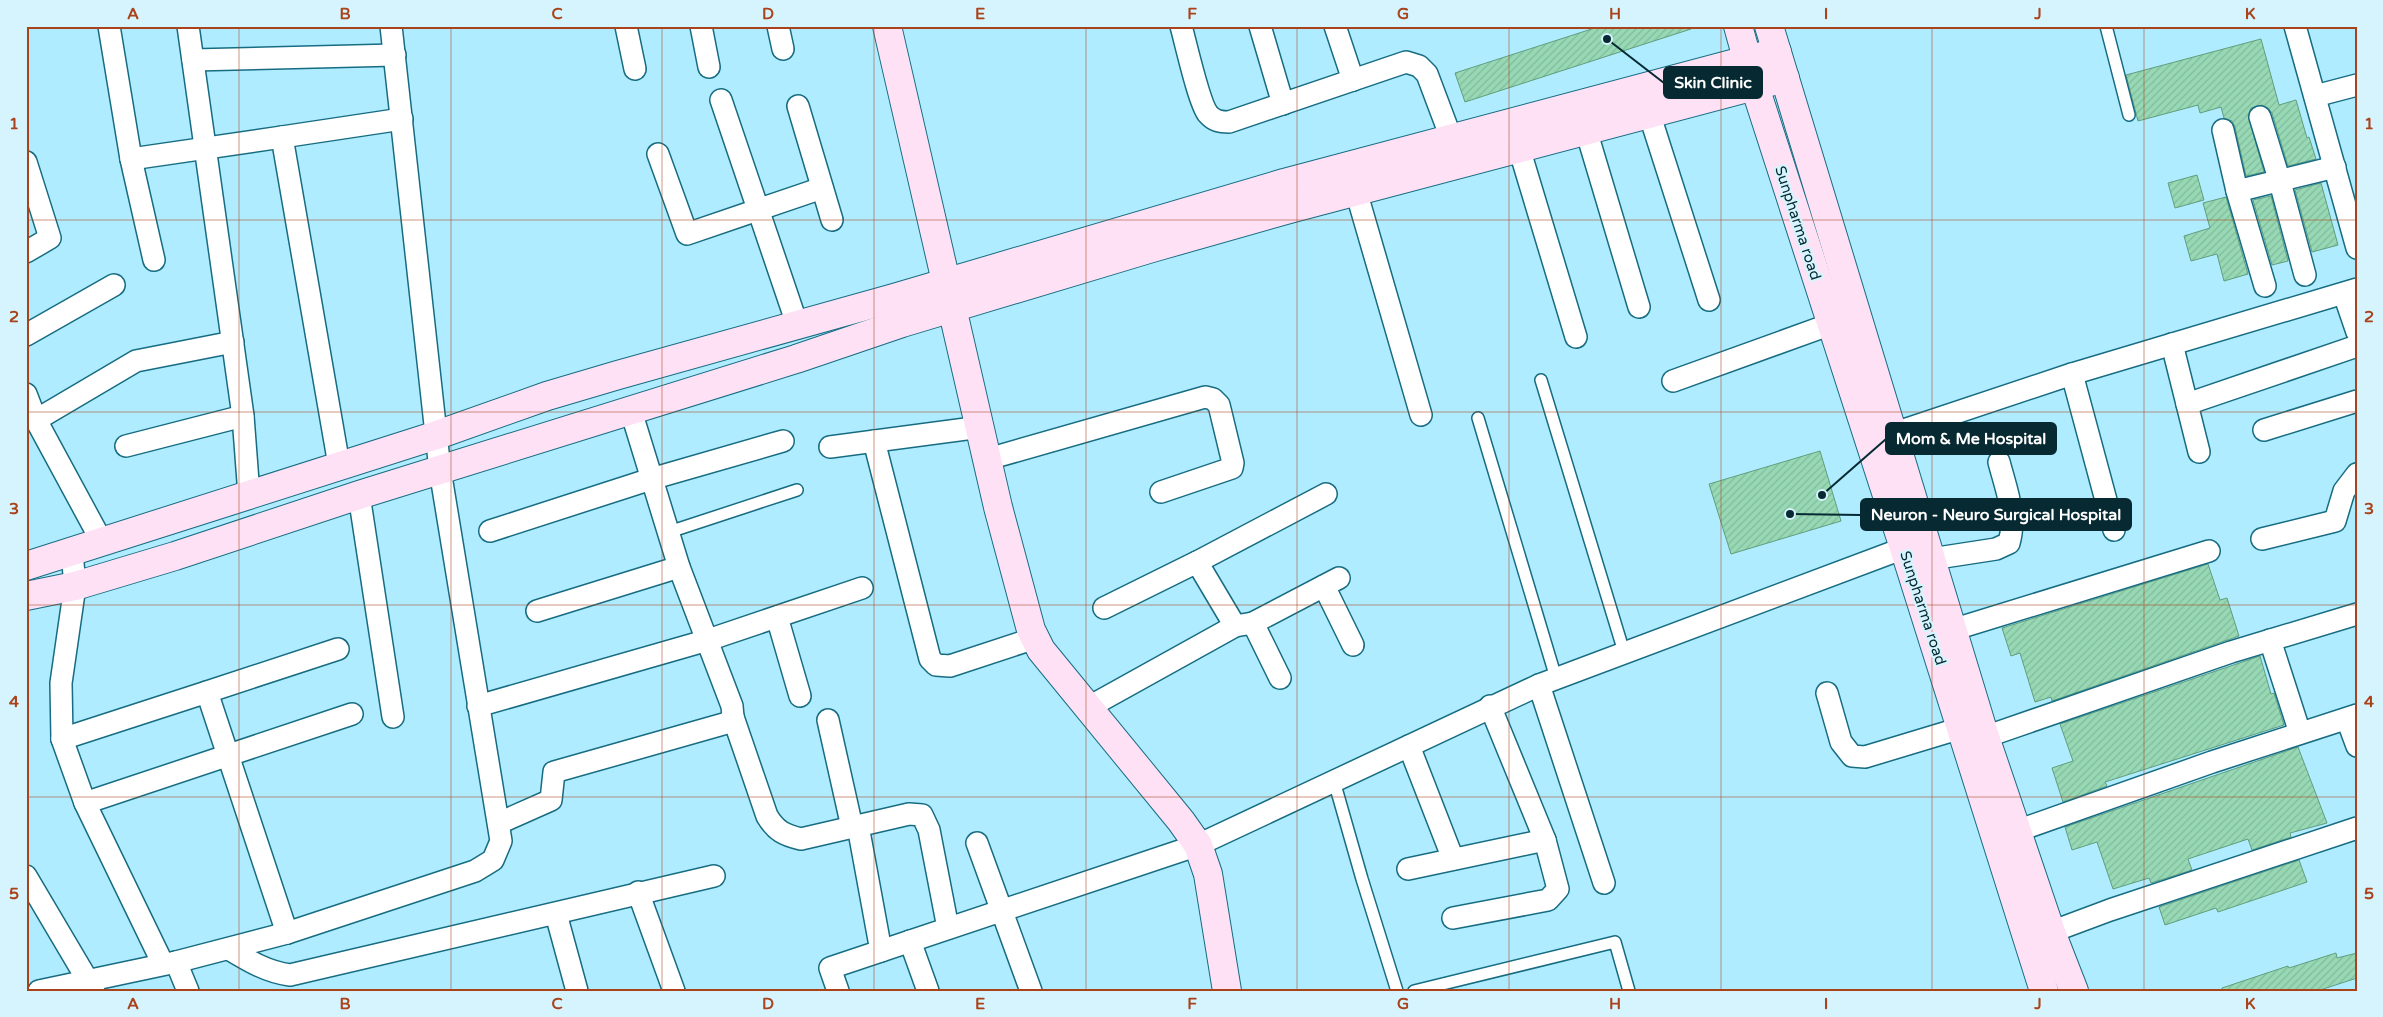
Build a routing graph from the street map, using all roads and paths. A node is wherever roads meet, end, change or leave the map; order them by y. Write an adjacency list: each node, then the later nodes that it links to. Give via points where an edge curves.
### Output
1 (109, 26): 39 (street)
2 (188, 26): 17 (street)
3 (391, 26): 16 (street)
4 (626, 26): 20 (street)
5 (701, 26): 19 (street)
6 (778, 26): 15 (street)
7 (887, 26): 55 (street)
8 (1181, 26): 26 (street, via 1201,98 1207,113 1217,122 1229,122)
9 (1260, 26): 26 (street)
10 (1336, 26): 22 (street)
11 (1738, 26): 21 (street, Sunpharma road)
12 (1769, 26): 18 (street, Sunpharma road)
13 (2106, 26): 29 (lane)
14 (2294, 26): 24 (street)
15 (783, 49)
16 (395, 55): 17 (street); 31 (street)
17 (192, 60): 35 (street)
18 (1781, 65): 21 (street); 80 (street, Sunpharma road)
19 (710, 67)
20 (635, 69)
21 (1751, 74): 28 (street); 37 (street); 59 (street, Sunpharma road)
22 (1353, 80): 26 (street); 37 (street, via 1406,62 1419,66 1427,74)
23 (2357, 85): 24 (street)
24 (2315, 96): 41 (street)
25 (721, 100): 46 (street)
26 (1283, 104)
27 (798, 106): 43 (street)
28 (1649, 113): 32 (street); 56 (street)
29 (2129, 114)
30 (2260, 117): 42 (street)
31 (402, 119): 34 (street); 79 (street)
32 (1586, 130): 36 (street); 57 (street)
33 (2223, 130): 45 (street)
34 (282, 137): 35 (street); 88 (street)
35 (205, 148): 39 (street); 63 (street)
36 (1519, 148): 37 (street); 62 (street)
37 (1456, 151): 44 (street); 55 (street, via 1284,183)
38 (658, 154): 46 (street, via 687,234)
39 (131, 159): 50 (street)
40 (26, 162): 49 (street, via 50,238)
41 (2335, 167): 42 (street); 48 (street)
42 (2280, 182): 45 (street); 51 (street)
43 (822, 188): 46 (street); 47 (street)
44 (1356, 191): 55 (street, via 1152,248); 74 (street)
45 (2237, 191): 53 (street)
46 (759, 210): 58 (street)
47 (832, 220)
48 (2357, 248)
49 (26, 252)
50 (154, 260)
51 (2304, 275)
52 (114, 285): 61 (street)
53 (2265, 286)
54 (2350, 291): 60 (street); 64 (street)
55 (949, 295): 58 (street); 72 (street); 77 (street)
56 (1709, 300)
57 (1639, 307)
58 (797, 324): 79 (street, via 547,396)
59 (1830, 324): 68 (street); 80 (street, Sunpharma road)
60 (2357, 332)
61 (26, 335)
62 (1576, 336)
63 (233, 342): 73 (street); 76 (street, via 136,361)
64 (2172, 344): 66 (street); 71 (street)
65 (2357, 346): 71 (street)
66 (2072, 374): 80 (street); 97 (street)
67 (1541, 380): 123 (lane)
68 (1673, 381)
69 (26, 394): 76 (street)
70 (2357, 401): 78 (street)
71 (2187, 404): 85 (street)
72 (631, 411): 89 (street); 91 (street)
73 (243, 416): 83 (street); 95 (street)
74 (1420, 416)
75 (1478, 418): 125 (lane)
76 (36, 420): 101 (street)
77 (981, 427): 82 (street); 86 (street)
78 (2264, 430)
79 (437, 435): 88 (street); 89 (street)
80 (1881, 438): 102 (street, Sunpharma road); 105 (street, Sunpharma road)
81 (783, 441): 91 (street)
82 (874, 441): 84 (street); 118 (street, via 930,659 936,665 950,666)
83 (126, 446)
84 (830, 447)
85 (2199, 452)
86 (988, 459): 93 (street, via 1205,397 1213,399 1220,405 1232,468); 118 (street, via 1015,576)
87 (1999, 462): 105 (street, via 2013,512 2009,543 1996,549)
88 (339, 465): 95 (street)
89 (440, 470): 96 (street); 129 (street)
90 (2357, 474): 100 (street, via 2344,491 2335,520)
91 (651, 479): 98 (street); 99 (street)
92 (797, 490): 99 (lane)
93 (1161, 492)
94 (1326, 494): 106 (street)
95 (249, 495): 101 (street)
96 (360, 495): 109 (street); 133 (street)
97 (2114, 530)
98 (490, 531)
99 (669, 532): 108 (street)
100 (2262, 539)
101 (102, 542): 104 (street)
102 (1904, 548): 123 (street); 137 (street, Sunpharma road)
103 (2209, 551): 117 (street)
104 (72, 552): 107 (street); 109 (street)
105 (1931, 559): 117 (street, Sunpharma road)
106 (1197, 562): 112 (street); 116 (street)
107 (26, 566)
108 (680, 567): 113 (street); 119 (street)
109 (75, 586): 111 (street); 139 (street, via 61,683)
110 (862, 588): 115 (street)
111 (26, 596)
112 (1104, 608)
113 (538, 611)
114 (2357, 614): 120 (street)
115 (777, 617): 119 (street); 128 (street)
116 (1244, 624): 121 (street, via 1331,582); 124 (street); 131 (street)
117 (1952, 630): 137 (street, Sunpharma road)
118 (1035, 638): 131 (street, via 1041,650)
119 (708, 640): 129 (street); 134 (street)
120 (2270, 640): 137 (street); 138 (street)
121 (1353, 645)
122 (338, 649): 126 (street)
123 (1624, 652): 125 (street)
124 (1280, 678)
125 (1547, 681): 130 (street); 156 (street)
126 (208, 692): 139 (street); 142 (street)
127 (1827, 693): 137 (street, via 1841,742 1852,756 1866,757)
128 (800, 696)
129 (478, 706): 145 (street)
130 (1490, 706): 140 (street); 149 (street)
131 (1089, 707): 151 (street)
132 (352, 714): 142 (street)
133 (393, 717)
134 (733, 717): 145 (street, via 727,723 554,772 551,800); 146 (street, via 774,828 784,835 801,838)
135 (2352, 717): 138 (street); 141 (street)
136 (828, 720): 146 (street)
137 (1973, 732): 148 (street, Sunpharma road); 183 (street, Sunpharma road)
138 (2300, 733): 148 (street)
139 (62, 739): 144 (street)
140 (1409, 746): 143 (street); 152 (street)
141 (2357, 746)
142 (228, 755): 144 (street); 163 (street)
143 (1334, 781): 151 (street); 180 (lane)
144 (85, 804): 167 (street)
145 (499, 823): 163 (street, via 501,842 492,860 475,871)
146 (855, 826): 161 (street, via 909,814 922,815 929,830); 166 (street)
147 (2357, 828): 162 (street)
148 (2017, 831): 162 (street, Sunpharma road)
149 (1544, 840): 152 (street); 160 (street, via 1558,888 1548,900)
150 (977, 843): 158 (street)
151 (1199, 848): 158 (street); 178 (street, via 1193,878 1194,899); 179 (street, via 1209,883)
152 (1454, 858): 153 (street)
153 (1408, 870)
154 (26, 876): 169 (street)
155 (714, 876): 157 (street)
156 (1604, 883)
157 (638, 892): 159 (street); 174 (street)
158 (1001, 911): 161 (street); 177 (street)
159 (556, 914): 168 (street); 173 (street)
160 (1453, 918)
161 (948, 928): 164 (street)
162 (2051, 932): 170 (street, Sunpharma road)
163 (286, 934): 165 (street)
164 (910, 941): 166 (street); 176 (street)
165 (229, 949): 167 (street); 168 (street)
166 (881, 951): 175 (street, via 830,968)
167 (169, 963): 169 (street); 172 (street)
168 (294, 983)
169 (91, 985): 171 (street)
170 (2069, 989)
171 (39, 991)
172 (188, 991)
173 (577, 991)
174 (674, 991)
175 (838, 991)
176 (928, 991)
177 (1031, 991)
178 (1210, 991)
179 (1227, 991)
180 (1397, 991)
181 (1414, 991): 182 (lane, via 1615,942)
182 (1629, 991)
183 (2044, 991)

